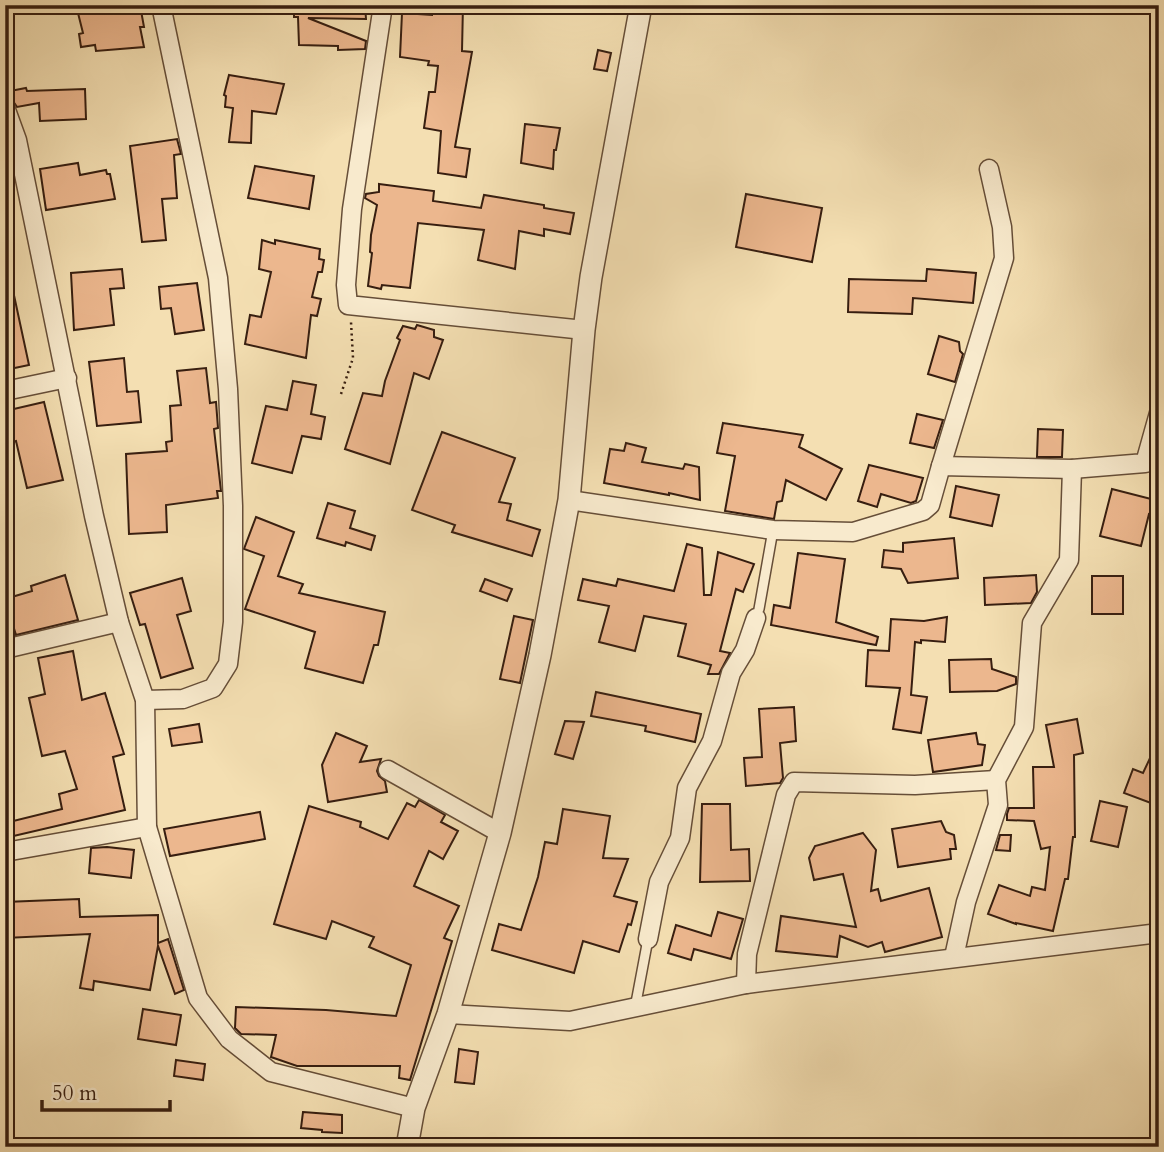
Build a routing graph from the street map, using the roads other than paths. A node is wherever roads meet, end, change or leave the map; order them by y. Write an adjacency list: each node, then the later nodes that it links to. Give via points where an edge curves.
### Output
1 (161, 5): 18 (street, via 218,278 228,389 233,622 228,664 213,688 183,699)
2 (383, 5): 6 (street, via 352,209 348,305)
3 (641, 5): 6 (street)
4 (5, 107): 7 (street, via 17,140)
5 (989, 169): 11 (street, via 1004,258)
6 (584, 330): 13 (street)
7 (67, 378): 8 (street); 16 (street)
8 (5, 391)
9 (1159, 413): 10 (street)
10 (1152, 463): 12 (street)
11 (941, 466): 12 (street); 14 (street, via 930,505 915,515 853,532)
12 (1072, 469): 20 (street, via 1069,560 1032,623 1024,727)
13 (569, 500): 14 (street); 22 (street)
14 (773, 530): 15 (lane)
15 (757, 614): 25 (street, via 745,650 730,673 712,741 687,788 680,838 659,882)
16 (119, 622): 17 (street); 18 (street)
17 (5, 649)
18 (145, 700): 21 (street)
19 (388, 770): 22 (street)
20 (996, 780): 26 (street, via 998,805 965,902); 27 (street, via 915,785 794,782 786,795 747,954)
21 (147, 827): 23 (street); 30 (street, via 198,998 229,1039 271,1072)
22 (500, 833): 29 (street)
23 (5, 852)
24 (1159, 933): 26 (street)
25 (648, 939): 28 (lane)
26 (954, 957): 27 (street)
27 (746, 984): 28 (street)
28 (635, 1008): 29 (street, via 570,1021)
29 (448, 1014): 30 (street)
30 (414, 1108): 31 (street)
31 (407, 1147)

